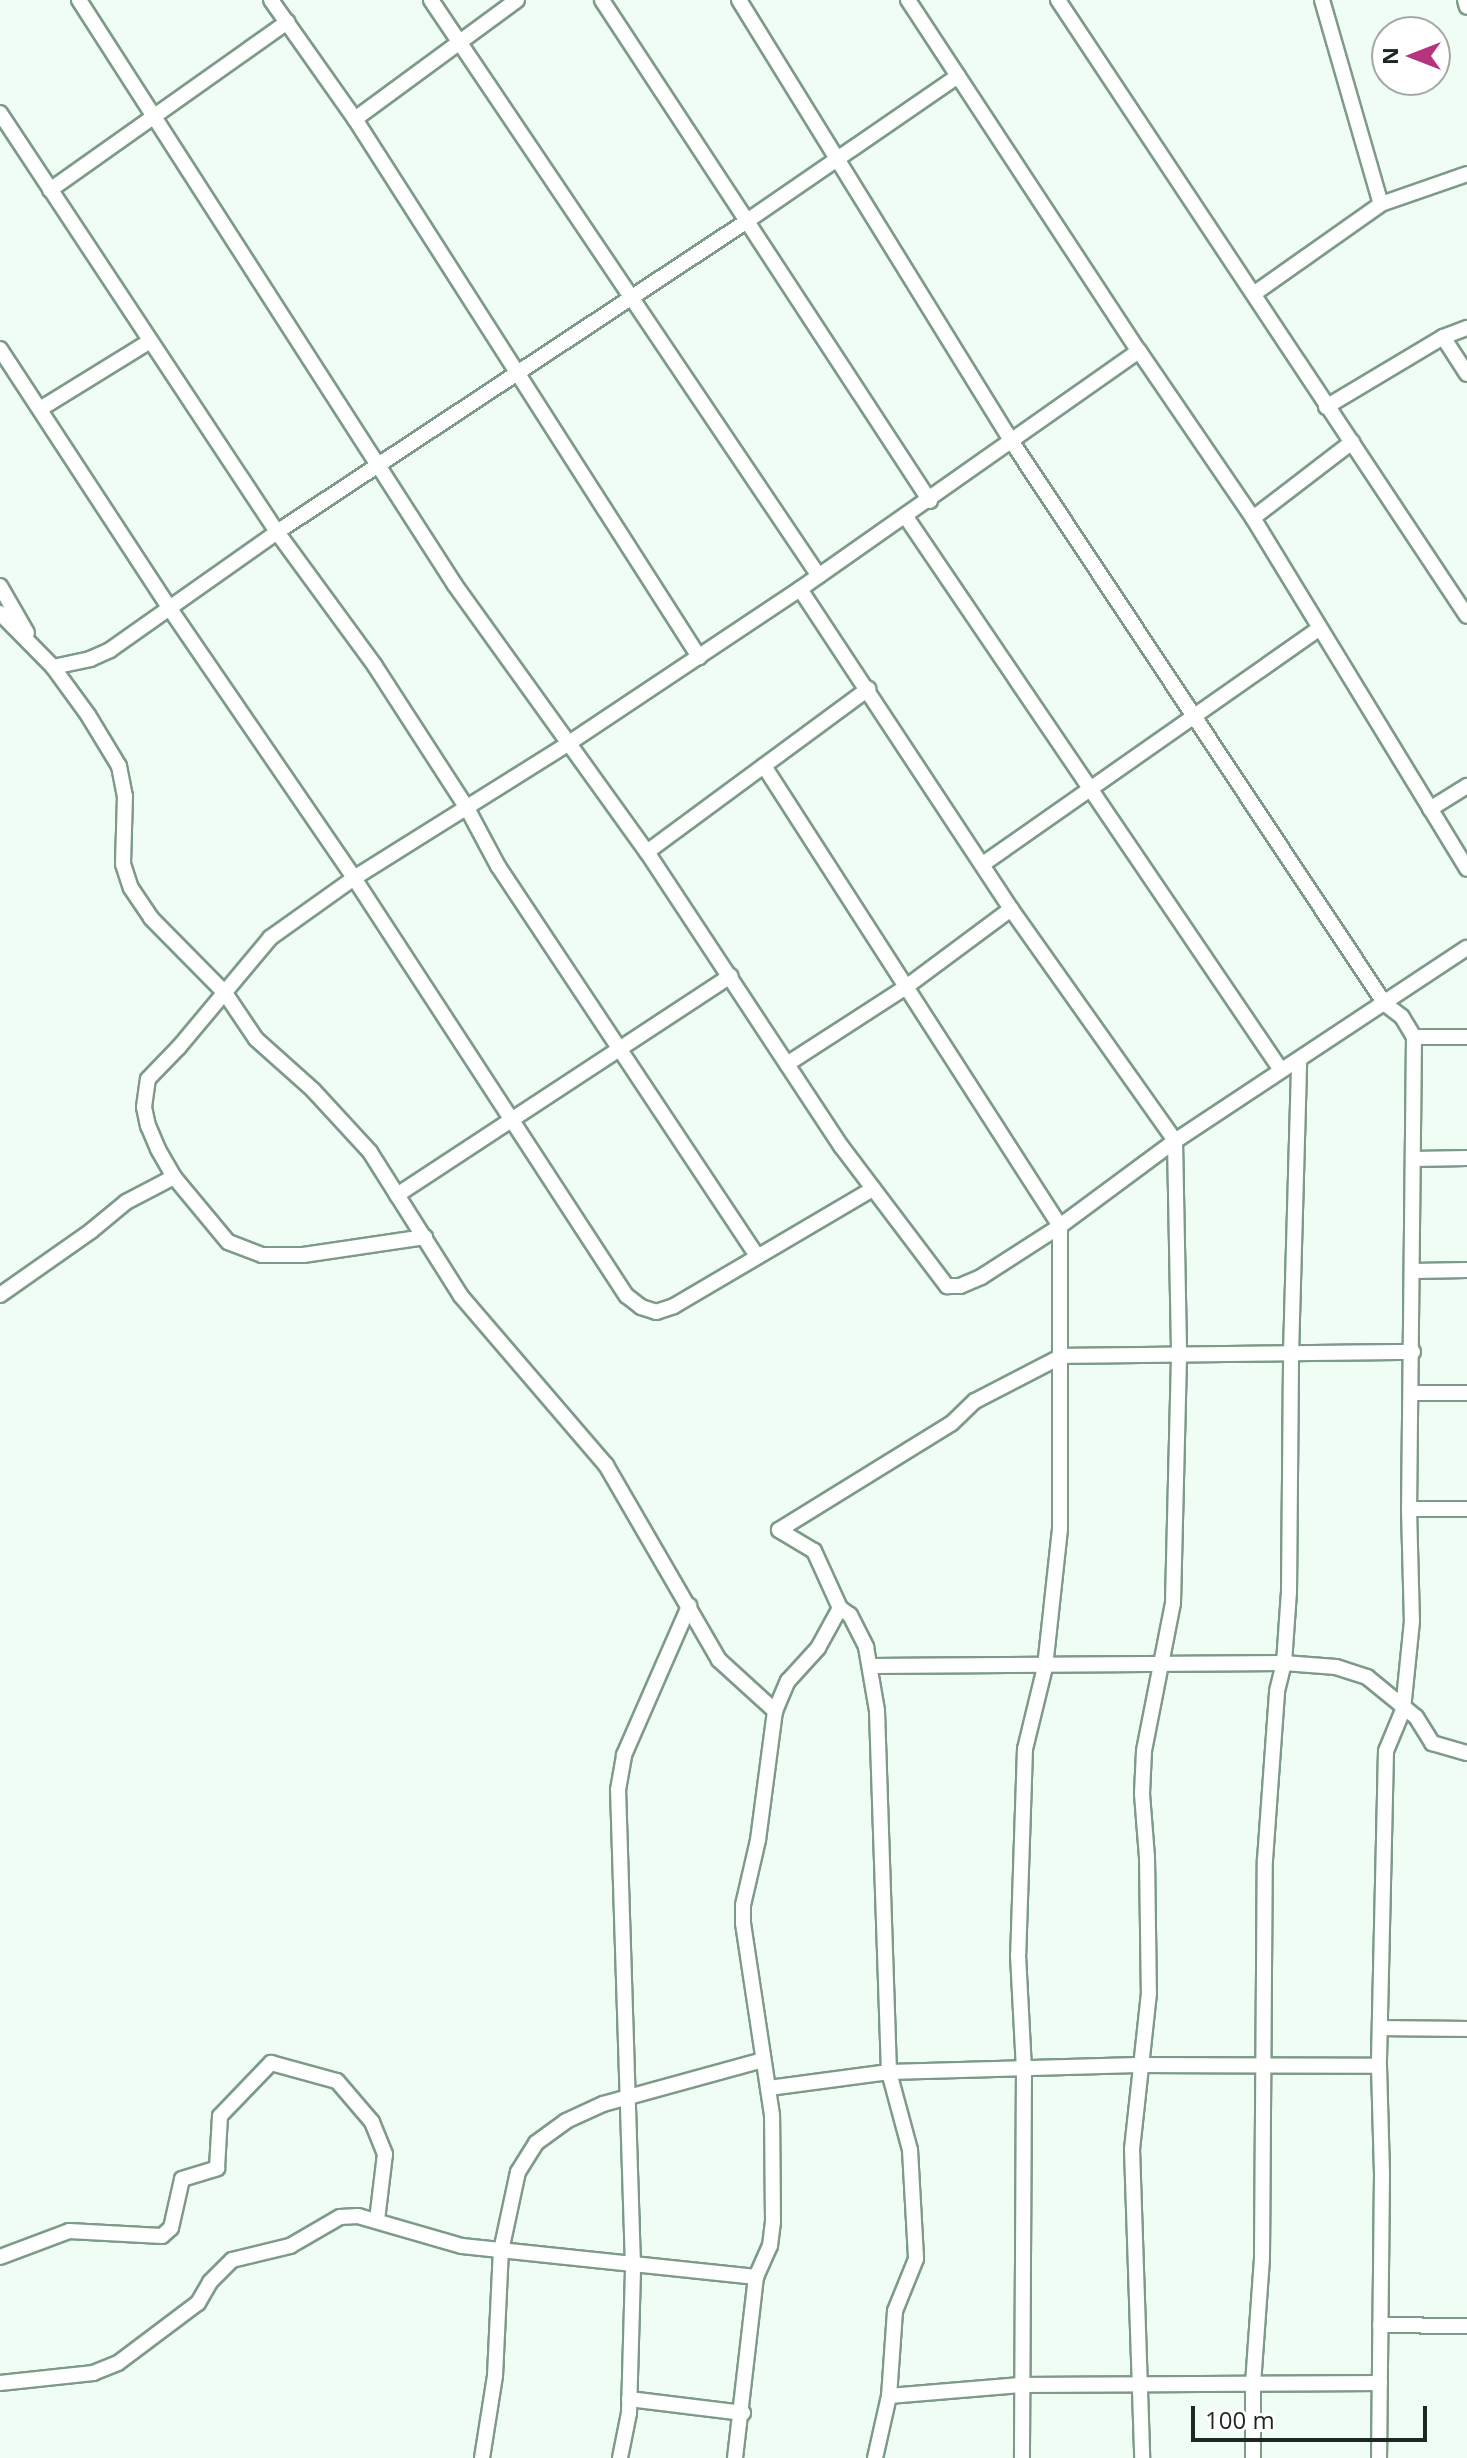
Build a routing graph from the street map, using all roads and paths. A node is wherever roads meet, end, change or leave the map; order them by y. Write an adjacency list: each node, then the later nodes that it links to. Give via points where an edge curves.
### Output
1 (79, 0): 16 (street)
2 (271, 0): 12 (street)
3 (431, 0): 13 (street)
4 (517, 0): 13 (street)
5 (602, 0): 22 (street)
6 (739, 0): 18 (street)
7 (908, 0): 14 (street)
8 (1058, 0): 23 (street)
9 (1322, 0): 21 (street)
10 (1465, 0): 11 (street)
11 (1467, 7)
12 (287, 22): 16 (street); 17 (street)
13 (461, 43): 17 (street); 24 (street)
14 (958, 76): 18 (street); 29 (street)
15 (0, 113): 20 (street)
16 (157, 118): 20 (street); 36 (street)
17 (355, 119): 31 (street)
18 (837, 159): 22 (street); 34 (street)
19 (1467, 174): 21 (street)
20 (50, 190): 27 (street)
21 (1381, 204): 23 (street)
22 (747, 221): 24 (street); 37 (street)
23 (1255, 293): 32 (street)
24 (633, 296): 31 (street); 41 (street)
25 (1467, 328): 26 (street)
26 (1443, 337): 30 (street); 32 (street)
27 (150, 341): 33 (street); 40 (street)
28 (0, 349): 33 (street)
29 (1139, 351): 34 (street); 39 (street)
30 (1467, 374)
31 (519, 375): 36 (street); 49 (street)
32 (1326, 407): 35 (street)
33 (40, 409): 44 (street)
34 (1012, 442): 37 (street); 52 (street)
35 (1352, 442): 39 (street); 46 (street)
36 (379, 465): 40 (street); 53 (street, via 455,585)
37 (930, 501): 38 (street)
38 (906, 517): 41 (street); 56 (street)
39 (1253, 518): 47 (street)
40 (277, 532): 44 (street); 57 (street, via 375,666)
41 (819, 576): 43 (street)
42 (0, 586): 48 (street)
43 (800, 589): 49 (street); 51 (street)
44 (168, 606): 50 (street, via 110,650); 62 (street)
45 (0, 613): 48 (street)
46 (1467, 616)
47 (1319, 629): 52 (street); 58 (street)
48 (38, 650): 50 (street)
49 (699, 657): 53 (street)
50 (53, 667): 67 (street, via 119,766 125,796 123,864 131,888 151,918)
51 (868, 689): 54 (street); 60 (street)
52 (1196, 718): 56 (street); 68 (street)
53 (569, 743): 57 (street); 59 (street)
54 (764, 766): 59 (street); 66 (street)
55 (1467, 786): 58 (street)
56 (1091, 789): 60 (street); 74 (street)
57 (467, 808): 62 (street); 71 (street, via 498,866)
58 (1430, 809): 61 (street)
59 (647, 852): 65 (street)
60 (983, 864): 63 (street)
61 (1467, 869)
62 (354, 878): 67 (street, via 270,938); 75 (street)
63 (1011, 909): 66 (street); 76 (street)
64 (1467, 948): 68 (street)
65 (730, 976): 71 (street); 73 (street)
66 (906, 987): 73 (street); 82 (street)
67 (225, 993): 79 (street, via 155,1070 145,1089 148,1126); 81 (street, via 256,1039 370,1152)
68 (1385, 1004): 69 (street, via 1402,1017); 72 (street)
69 (1414, 1037): 70 (street); 78 (street)
70 (1467, 1037)
71 (621, 1048): 75 (street); 84 (street)
72 (1299, 1060): 74 (street); 89 (street)
73 (787, 1064): 80 (street)
74 (1281, 1070): 76 (street)
75 (510, 1120): 81 (street); 84 (street, via 627,1296 641,1307 656,1312 674,1306)
76 (1175, 1141): 82 (street); 91 (street)
77 (1467, 1158): 78 (street)
78 (1414, 1159): 86 (street)
79 (174, 1177): 83 (street, via 228,1242 262,1255 303,1255); 87 (street, via 126,1202)
80 (873, 1189): 82 (street, via 947,1286 981,1277); 84 (street)
81 (397, 1195): 83 (street)
82 (1060, 1226): 90 (street)
83 (425, 1237): 96 (street, via 461,1296 606,1465)
84 (757, 1256)
85 (1467, 1270): 86 (street)
86 (1414, 1271): 88 (street)
87 (0, 1295)
88 (1413, 1352): 89 (street); 92 (street)
89 (1291, 1354): 91 (street); 98 (street)
90 (1062, 1356): 91 (street); 97 (street, via 975,1401 952,1423 779,1530 814,1551); 101 (street, via 1060,1529)
91 (1179, 1357): 100 (street, via 1173,1603)
92 (1411, 1393): 93 (street); 94 (street)
93 (1467, 1393)
94 (1409, 1509): 95 (street); 102 (street, via 1412,1621)
95 (1467, 1509)
96 (689, 1606): 103 (street, via 719,1660); 114 (street, via 624,1755 618,1790)
97 (840, 1608): 99 (street, via 850,1615); 103 (street, via 818,1648 788,1681)
98 (1284, 1663): 100 (street); 102 (street, via 1336,1667 1367,1677); 110 (street, via 1277,1691 1265,1860)
99 (871, 1666): 101 (street); 112 (street, via 877,1711)
100 (1161, 1666): 101 (street); 108 (street, via 1144,1751 1149,1993)
101 (1045, 1667): 111 (street, via 1025,1749 1018,1955)
102 (1403, 1710): 104 (street, via 1416,1717 1432,1743); 105 (street, via 1386,1751)
103 (775, 1711): 107 (street, via 758,1840 743,1905)
104 (1467, 1753)
105 (1382, 2028): 106 (street); 109 (street)
106 (1467, 2029)
107 (763, 2060): 113 (street); 114 (street)
108 (1138, 2065): 110 (street); 111 (street); 126 (street, via 1132,2149)
109 (1379, 2066): 110 (street); 120 (street)
110 (1264, 2067): 124 (street, via 1262,2257)
111 (1024, 2068): 112 (street); 125 (street)
112 (889, 2072): 113 (street); 127 (street, via 910,2150 916,2259 895,2311)
113 (769, 2088): 119 (street, via 773,2222 770,2246)
114 (629, 2095): 116 (street, via 566,2121 536,2143 518,2172); 118 (street)
115 (377, 2220): 116 (street, via 462,2246); 117 (street, via 385,2154 372,2122 337,2081 271,2063 220,2116 217,2168 182,2179 171,2228 162,2236 69,2231); 122 (street, via 340,2217 290,2246 232,2260 198,2303 118,2363 93,2373)
116 (501, 2251): 118 (street); 130 (street, via 495,2376)
117 (0, 2257)
118 (633, 2266): 119 (street); 128 (street)
119 (756, 2277): 129 (street)
120 (1380, 2325): 121 (street); 123 (street)
121 (1467, 2326)
122 (0, 2383)
123 (1380, 2383): 124 (street); 137 (street)
124 (1253, 2384): 126 (street); 136 (street)
125 (1021, 2385): 126 (street); 127 (street); 134 (street)
126 (1139, 2386): 135 (street)
127 (889, 2396): 133 (street)
128 (629, 2399): 129 (street); 131 (street)
129 (743, 2413): 132 (street)
130 (482, 2458)
131 (620, 2458)
132 (735, 2458)
133 (875, 2458)
134 (1022, 2458)
135 (1142, 2458)
136 (1253, 2458)
137 (1379, 2458)

